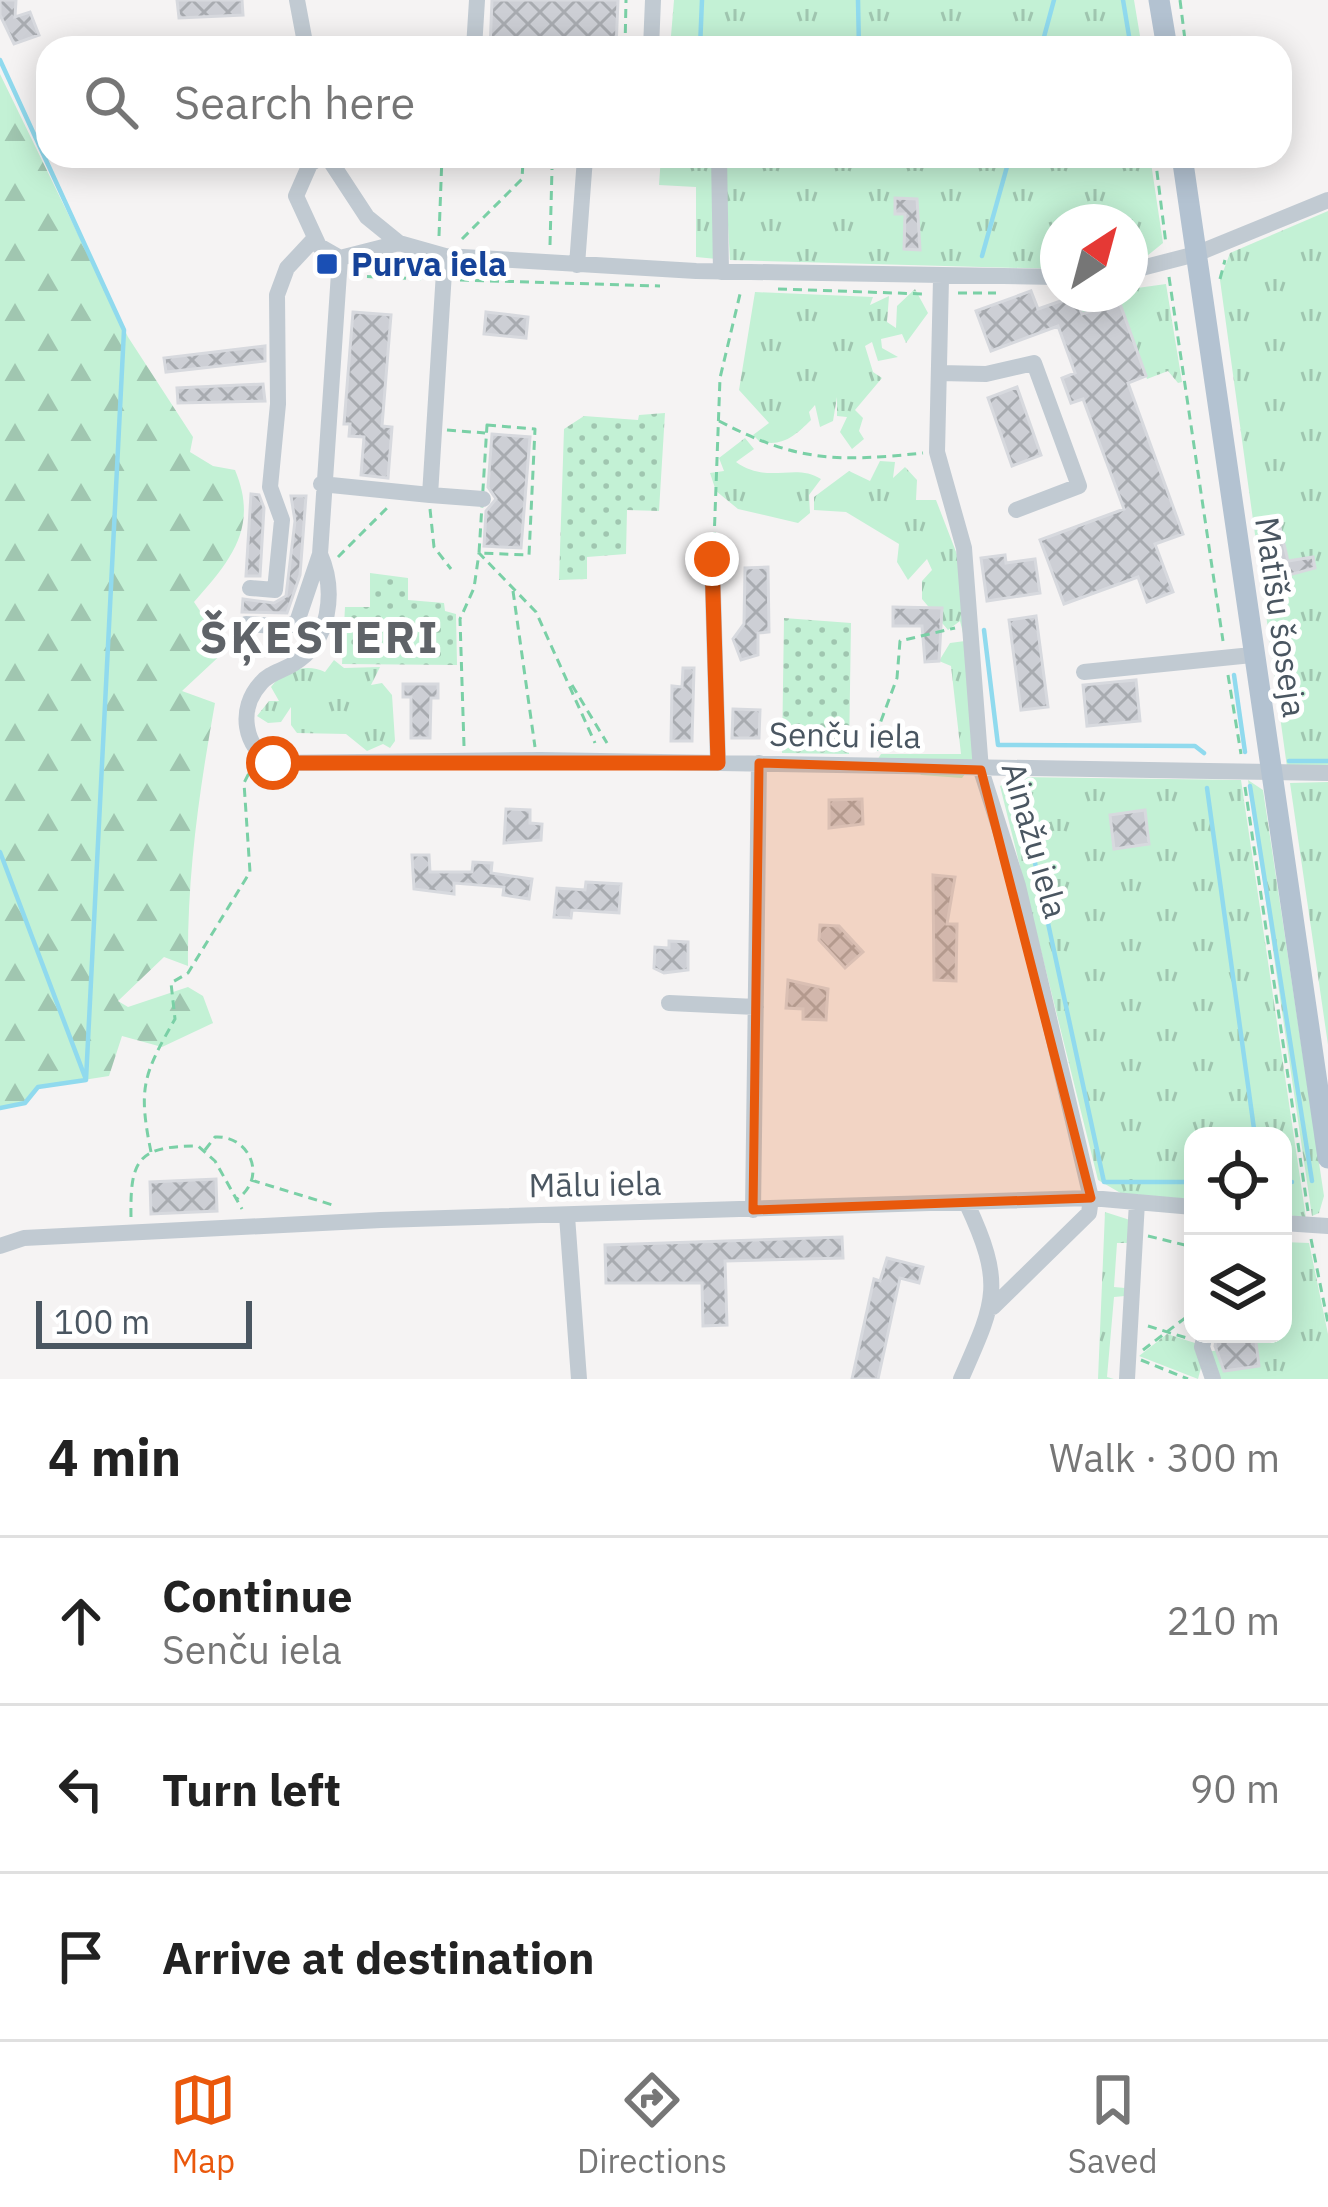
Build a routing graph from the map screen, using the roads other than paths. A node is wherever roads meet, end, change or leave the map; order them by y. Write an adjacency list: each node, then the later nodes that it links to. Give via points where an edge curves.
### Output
1 (297, 0): 5 (street)
2 (477, 0): 6 (street)
3 (653, 0): 7 (street)
4 (1160, 0): 8 (main road)
5 (304, 36)
6 (475, 36)
7 (651, 36)
8 (1165, 36)
9 (308, 168): 15 (street, via 296,196)
10 (333, 168): 16 (street, via 367,217)
11 (584, 168): 20 (street)
12 (719, 168): 22 (street)
13 (1184, 168): 17 (main road, Matīšu šoseja)
14 (1328, 200): 17 (street)
15 (315, 238): 19 (street); 32 (street, via 287,268 278,295 270,487 282,520 275,590)
16 (399, 244): 18 (street); 19 (street)
17 (1196, 254): 21 (street); 34 (main road, Matīšu šoseja)
18 (446, 256): 20 (street); 27 (street)
19 (340, 258): 26 (street)
20 (577, 265): 22 (street)
21 (1148, 266)
22 (721, 272): 24 (street)
23 (1040, 277): 24 (street)
24 (941, 279): 25 (street, Ainažu iela)
25 (940, 374): 29 (street, via 1034,363 1079,486); 38 (street, Ainažu iela, via 937,452 964,548)
26 (321, 484): 27 (street); 31 (street)
27 (430, 495): 28 (street)
28 (483, 499)
29 (1016, 510)
30 (712, 559): 36 (street)
31 (323, 561): 33 (street, via 297,622); 36 (street, Senču iela, via 323,630 292,664 262,680 249,706 248,739 266,758)
32 (250, 588)
33 (247, 624)
34 (1252, 655): 35 (street); 39 (main road, Matīšu šoseja)
35 (1084, 672)
36 (718, 763): 37 (street, Senču iela)
37 (759, 763): 38 (street, Senču iela); 42 (street)
38 (981, 770): 39 (street, Senču iela); 44 (street, Ainažu iela, via 1018,886)
39 (1271, 772): 40 (street, Senču iela); 43 (main road, Matīšu šoseja)
40 (1328, 773)
41 (669, 1003): 42 (street)
42 (756, 1007): 48 (street)
43 (1328, 1158)
44 (1091, 1198): 45 (street, Mālu iela); 46 (street, Mālu iela); 53 (street, via 1089,1213)
45 (1137, 1202): 47 (street, Mālu iela); 57 (street)
46 (967, 1204): 48 (street, Mālu iela); 53 (street)
47 (1184, 1207)
48 (753, 1210): 49 (street, Mālu iela)
49 (567, 1216): 52 (street, Mālu iela, via 132,1231); 55 (street)
50 (1292, 1223): 51 (street)
51 (1328, 1226)
52 (0, 1246)
53 (993, 1307): 56 (street)
54 (1205, 1343): 58 (street)
55 (579, 1379)
56 (961, 1379)
57 (1127, 1379)
58 (1213, 1379)

